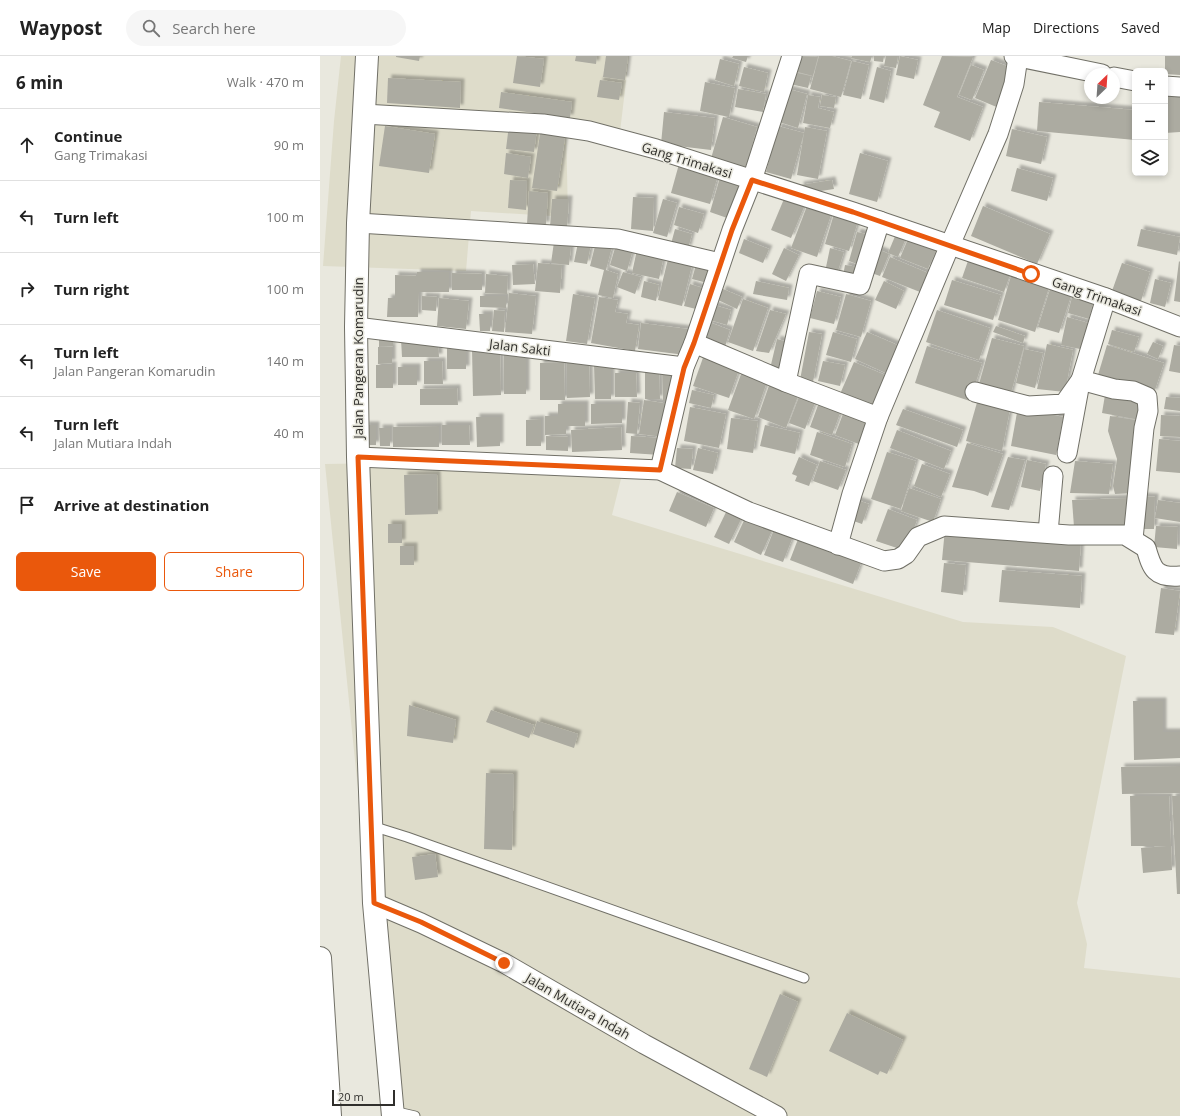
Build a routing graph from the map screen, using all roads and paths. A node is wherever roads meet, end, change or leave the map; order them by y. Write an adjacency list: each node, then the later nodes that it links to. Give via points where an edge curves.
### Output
1 (367, 56): 9 (main road, Jalan Pangeran Komarudin)
2 (792, 56): 10 (street)
3 (1016, 56): 4 (street); 13 (street, via 1014,84 998,134)
4 (1084, 63)
5 (1120, 77): 6 (street)
6 (1132, 80)
7 (1168, 86): 8 (street)
8 (1180, 87)
9 (363, 114): 10 (street, Gang Trimakasi, via 543,124 583,130 656,149); 12 (main road, Jalan Pangeran Komarudin)
10 (752, 180): 11 (street, Gang Trimakasi); 14 (street)
11 (880, 221): 13 (street, Gang Trimakasi); 21 (street, via 860,285 809,274)
12 (358, 223): 14 (street, via 618,239); 16 (main road, Jalan Pangeran Komarudin)
13 (950, 245): 15 (street, Gang Trimakasi); 23 (street)
14 (720, 263): 18 (street)
15 (1106, 298): 17 (street, Gang Trimakasi); 20 (street)
16 (356, 327): 19 (street, Jalan Sakti); 25 (main road, Jalan Pangeran Komarudin)
17 (1180, 327)
18 (694, 343): 19 (street); 21 (street)
19 (684, 368): 26 (street)
20 (1081, 380): 22 (street, via 1064,404 1028,406); 24 (street); 29 (street, via 1133,391 1148,397)
21 (786, 382): 23 (street)
22 (975, 392)
23 (878, 417): 30 (street)
24 (1067, 453)
25 (358, 457): 26 (street); 32 (main road, Jalan Pangeran Komarudin)
26 (660, 470): 30 (street, via 749,512)
27 (1053, 476): 28 (street)
28 (1048, 533): 29 (street, via 1119,535); 30 (street, via 944,526 918,537 906,554 898,559 884,561)
29 (1133, 538): 31 (street, via 1146,548 1152,568 1168,577)
30 (838, 545)
31 (1180, 576)
32 (370, 825): 33 (main road, Jalan Pangeran Komarudin); 35 (lane)
33 (374, 903): 36 (main road, Jalan Pangeran Komarudin); 39 (street, Jalan Mutiara Indah, via 421,922 504,963 644,1044)
34 (320, 958): 37 (main road)
35 (804, 978)
36 (393, 1113): 38 (lane)
37 (330, 1116)
38 (415, 1116)
39 (777, 1116)

